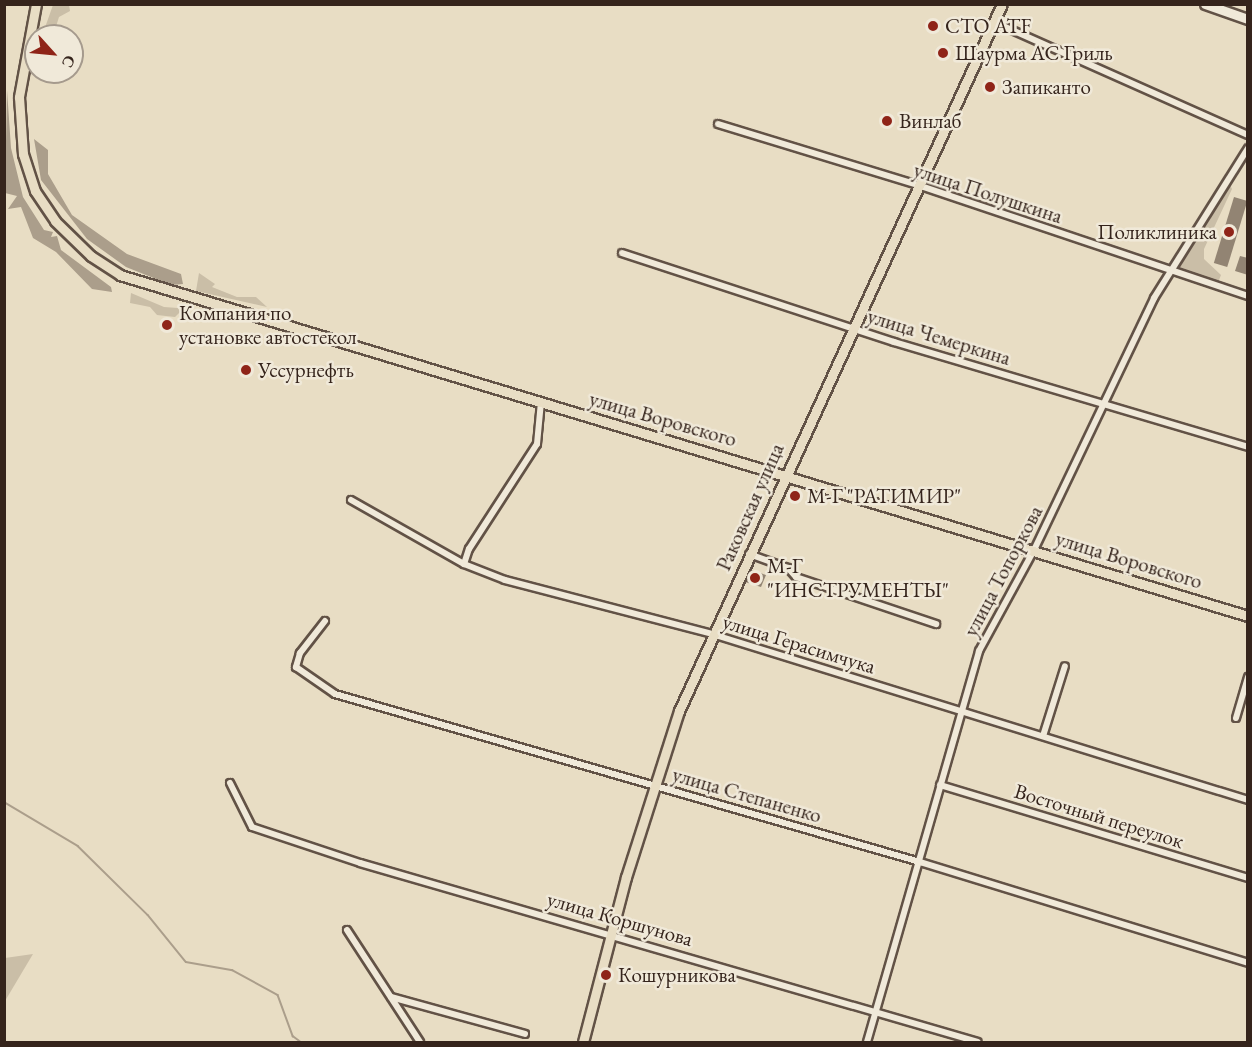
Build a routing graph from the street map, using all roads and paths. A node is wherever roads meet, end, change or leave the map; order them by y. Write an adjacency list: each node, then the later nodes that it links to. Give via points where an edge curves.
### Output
1 (36, 4): 14 (main road, улица Воровского, via 19,98 23,154 35,191 71,239 105,266 132,280 206,304)
2 (1002, 4): 5 (main road, Раковская улица)
3 (1205, 4): 4 (main road)
4 (1248, 19)
5 (994, 22): 7 (street); 9 (main road, Раковская улица)
6 (718, 124): 9 (street, улица Полушкина)
7 (1248, 135)
8 (1248, 147): 11 (street, улица Топоркова)
9 (918, 185): 11 (street, улица Полушкина); 13 (main road, Раковская улица)
10 (622, 253): 13 (street, улица Чемеркина)
11 (1169, 270): 12 (street, улица Полушкина); 15 (street, улица Топоркова)
12 (1248, 297)
13 (853, 328): 15 (street, улица Чемеркина); 17 (main road, Раковская улица)
14 (541, 402): 17 (main road, улица Воровского); 21 (street, via 537,444 469,549)
15 (1105, 405): 16 (street, улица Чемеркина); 19 (street, улица Топоркова)
16 (1248, 447)
17 (785, 474): 19 (main road, улица Воровского); 20 (main road, Раковская улица)
18 (351, 500): 21 (street, улица Герасимчука)
19 (1034, 550): 22 (main road, улица Воровского); 28 (street, улица Топоркова, via 979,651)
20 (748, 554): 24 (street, via 788,568 796,577); 25 (main road, Раковская улица)
21 (464, 564): 25 (street, улица Герасимчука, via 505,580)
22 (1248, 615)
23 (326, 621): 32 (street, улица Степаненко, via 296,663 306,678 326,690)
24 (936, 624)
25 (712, 634): 28 (street, улица Герасимчука); 32 (main road, Раковская улица)
26 (1065, 666): 30 (street)
27 (1248, 677): 29 (street)
28 (960, 711): 30 (street, улица Герасимчука); 33 (street, улица Топоркова)
29 (1236, 718)
30 (1043, 736): 34 (street, улица Герасимчука)
31 (230, 783): 38 (street, улица Коршунова, via 252,827 360,863)
32 (653, 785): 35 (street, улица Степаненко); 38 (main road, Раковская улица)
33 (940, 785): 35 (street, улица Топоркова); 36 (street, Восточный переулок)
34 (1248, 800)
35 (920, 862): 39 (street, улица Степаненко); 41 (street, улица Топоркова)
36 (1248, 878)
37 (347, 930): 40 (street)
38 (613, 933): 41 (street, улица Коршунова); 44 (main road, Раковская улица)
39 (1248, 963)
40 (391, 997): 42 (street); 43 (street)
41 (877, 1010): 45 (street, улица Топоркова); 46 (street, улица Коршунова)
42 (525, 1034)
43 (420, 1042)
44 (582, 1042)
45 (867, 1042)
46 (978, 1042)

